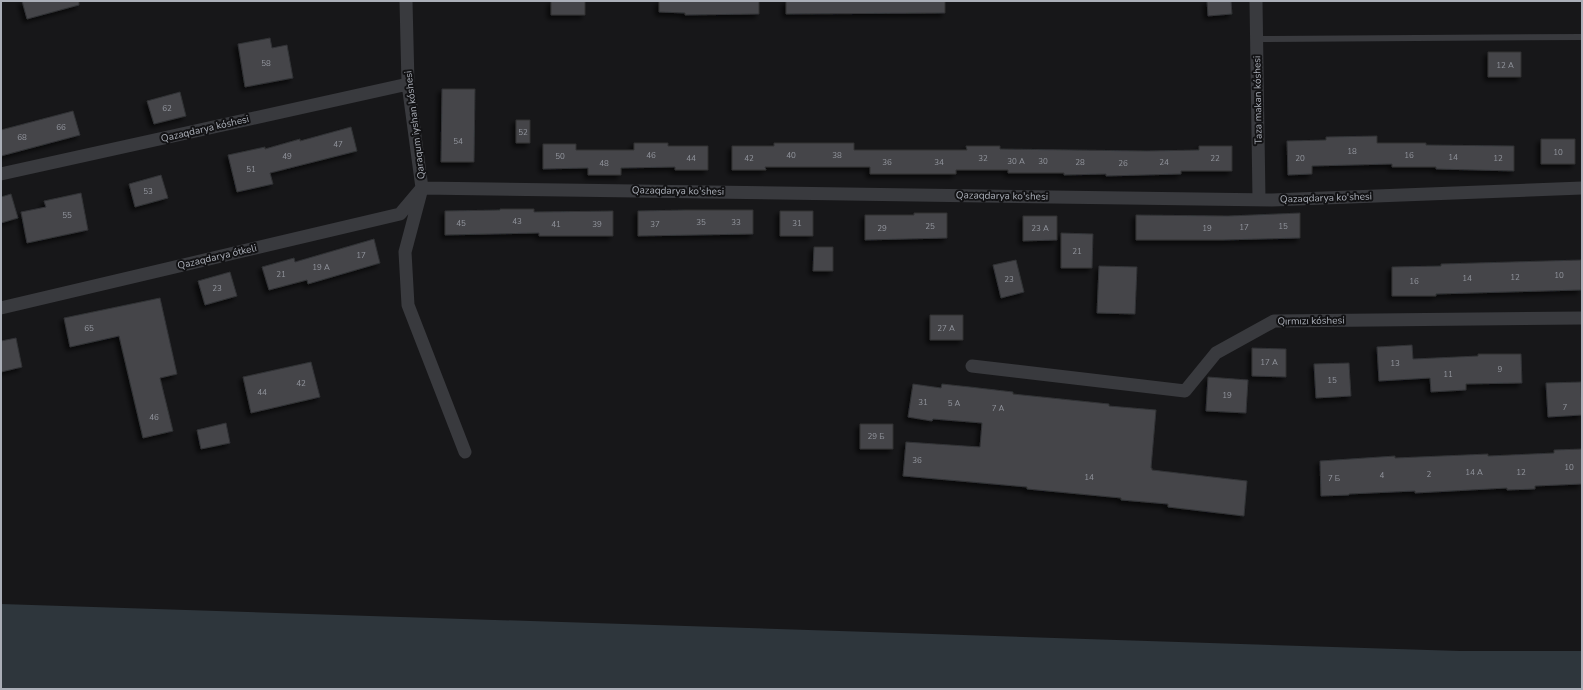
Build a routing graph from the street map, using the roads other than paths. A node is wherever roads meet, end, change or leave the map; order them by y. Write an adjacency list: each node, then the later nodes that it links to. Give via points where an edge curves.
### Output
1 (406, 1): 5 (street, Qaraqum iyshan kóshesi)
2 (1256, 1): 4 (street, Taza makan kóshesi)
3 (1582, 37): 4 (lane)
4 (1257, 39): 9 (street, Taza makan kóshesi)
5 (408, 84): 6 (street, Qazaqdarya kóshesi); 7 (street, Qaraqum iyshan kóshesi)
6 (1, 174)
7 (422, 188): 9 (street, Qazaqdarya ko'shesi); 10 (street, Qazaqdarya ótkeli, via 400,214); 13 (street, Qaraqum iyshan kóshesi, via 405,252 408,305)
8 (1582, 188): 9 (street, Qazaqdarya ko'shesi)
9 (1259, 199)
10 (1, 308)
11 (1582, 318): 12 (street, Qırmızı kóshesi, via 1274,321 1216,353 1185,391)
12 (972, 366)
13 (465, 452)

